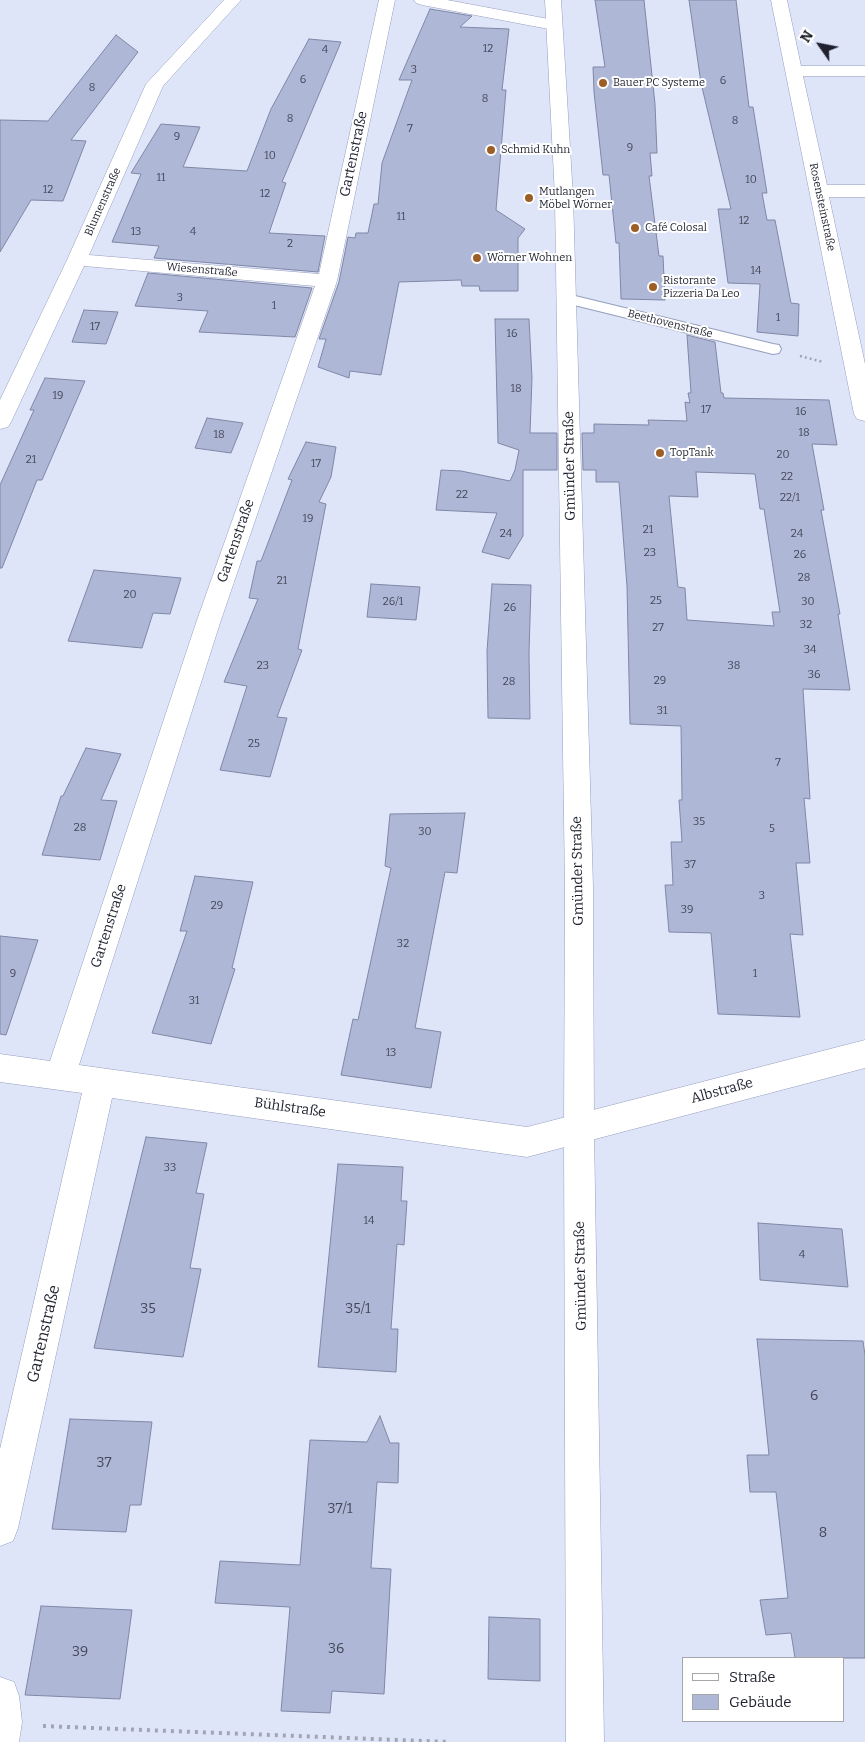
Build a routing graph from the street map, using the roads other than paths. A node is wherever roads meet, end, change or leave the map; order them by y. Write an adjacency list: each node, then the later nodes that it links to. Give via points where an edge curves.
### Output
1 (233, 0): 11 (street, Blumenstraße, via 155,84)
2 (387, 0): 12 (street, Gartenstraße)
3 (422, 0): 6 (street)
4 (554, 0): 6 (street, Gmünder Straße)
5 (779, 0): 7 (street, Rosensteinstraße)
6 (554, 25): 13 (street, Gmünder Straße)
7 (793, 71): 8 (street); 9 (street, Rosensteinstraße)
8 (865, 71)
9 (818, 191): 10 (street); 14 (street, Rosensteinstraße)
10 (865, 191)
11 (77, 260): 12 (street, Wiesenstraße); 17 (street, Blumenstraße)
12 (327, 281): 20 (street, Gartenstraße, via 208,623)
13 (567, 300): 15 (lane, Beethovenstraße); 22 (street, Gmünder Straße, via 579,887)
14 (857, 341): 16 (street, Rosensteinstraße, via 856,369)
15 (772, 349)
16 (865, 414)
17 (0, 422)
18 (865, 1054): 22 (street, Albstraße)
19 (0, 1068): 20 (street, Bühlstraße)
20 (60, 1076): 21 (street, Bühlstraße)
21 (100, 1081): 22 (street, Bühlstraße, via 527,1142); 23 (street, Gartenstraße)
22 (579, 1130): 26 (street, Gmünder Straße)
23 (0, 1528)
24 (0, 1696): 25 (street, via 3,1722)
25 (0, 1742)
26 (585, 1742)

